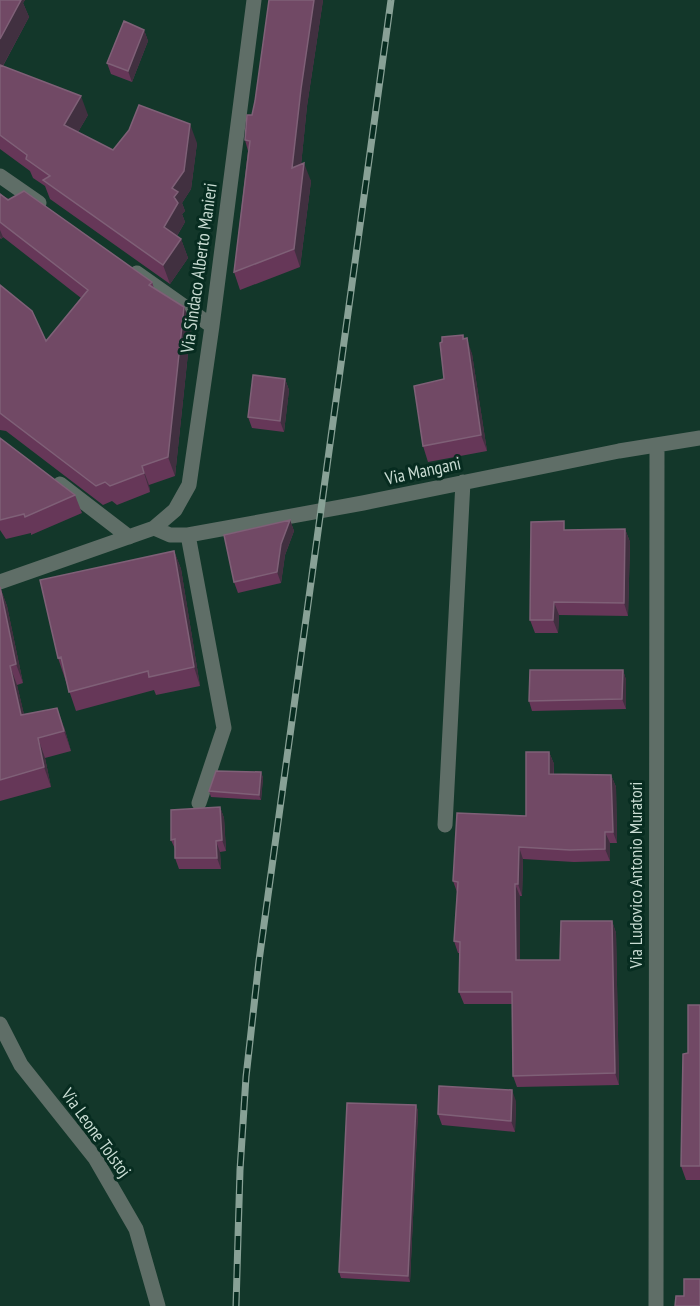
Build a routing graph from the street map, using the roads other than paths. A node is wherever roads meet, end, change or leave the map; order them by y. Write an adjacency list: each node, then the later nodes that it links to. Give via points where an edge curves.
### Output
1 (254, 0): 5 (street, Via Sindaco Alberto Manieri)
2 (0, 176): 3 (street)
3 (48, 210)
4 (125, 265): 5 (street)
5 (212, 326): 10 (street, Via Sindaco Alberto Manieri, via 189,485 175,510)
6 (700, 438): 7 (street, Via Mangani)
7 (657, 445): 9 (street, Via Mangani); 18 (street, Via Ludovico Antonio Muratori)
8 (46, 474): 12 (street)
9 (463, 482): 11 (street, Via Mangani); 15 (street)
10 (154, 528): 11 (street, Via Mangani, via 170,535); 12 (street)
11 (188, 535): 14 (street, via 224,728)
12 (129, 537): 13 (street)
13 (0, 582)
14 (199, 803)
15 (444, 825)
16 (0, 1024): 17 (street, Via Leone Tolstoj, via 21,1065 95,1158 136,1229)
17 (158, 1306)
18 (656, 1306)

